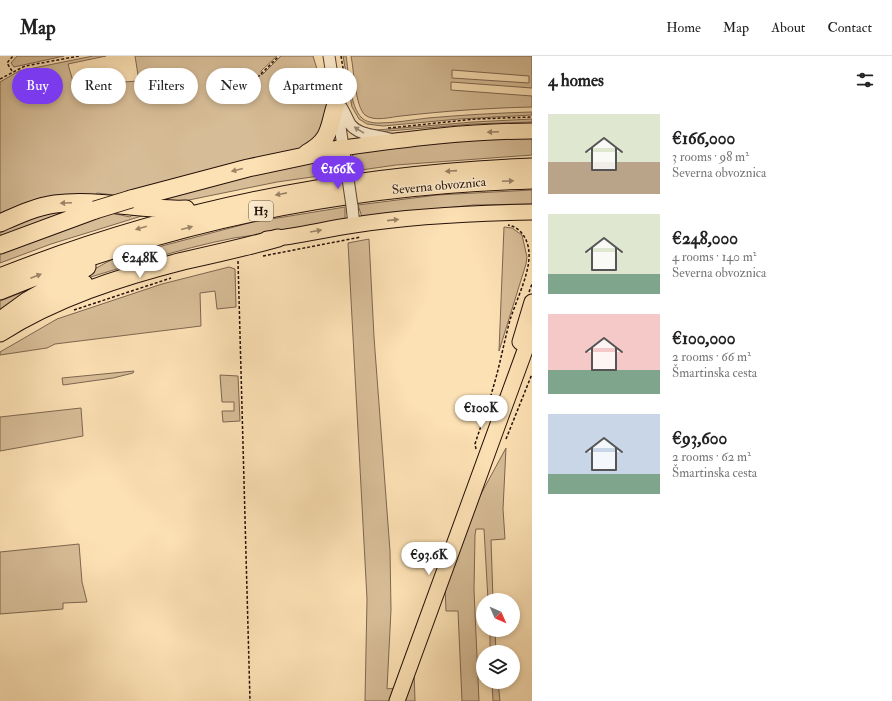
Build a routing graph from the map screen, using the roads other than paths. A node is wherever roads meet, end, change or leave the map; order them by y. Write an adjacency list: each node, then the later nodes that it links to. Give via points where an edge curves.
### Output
1 (329, 56): 2 (street)
2 (333, 68)
3 (338, 104): 9 (highway, via 332,114 326,138 316,148)
4 (342, 104): 8 (street)
5 (343, 104): 7 (street, one-way to 5, via 357,130 351,125)
6 (532, 131): 7 (main road, one-way to 7)
7 (394, 140): 8 (main road)
8 (343, 148): 9 (highway); 15 (street, bridge)
9 (301, 156): 18 (highway, one-way to 18, bridge, via 205,178 131,199)
10 (532, 167): 12 (highway, Severna obvoznica / H3, one-way to 12, via 372,179)
11 (532, 180): 16 (highway, Severna obvoznica / H3, one-way to 11, via 249,214 342,197 448,184)
12 (216, 208): 14 (highway, one-way to 14, via 174,210 66,203 40,207); 19 (highway, Severna obvoznica / H3, one-way to 19, via 85,245)
13 (529, 213): 15 (main road, one-way to 13, via 445,215)
14 (0, 223)
15 (354, 225): 17 (main road, one-way to 15)
16 (162, 235): 20 (highway, Severna obvoznica / H3, one-way to 16, via 76,262); 22 (highway, via 59,282 27,301)
17 (278, 238): 22 (highway, via 182,262 73,296)
18 (0, 244)
19 (0, 277)
20 (0, 291)
21 (532, 302): 24 (main road)
22 (1, 324)
23 (532, 331): 24 (main road)
24 (511, 384): 25 (main road)
25 (398, 701)

